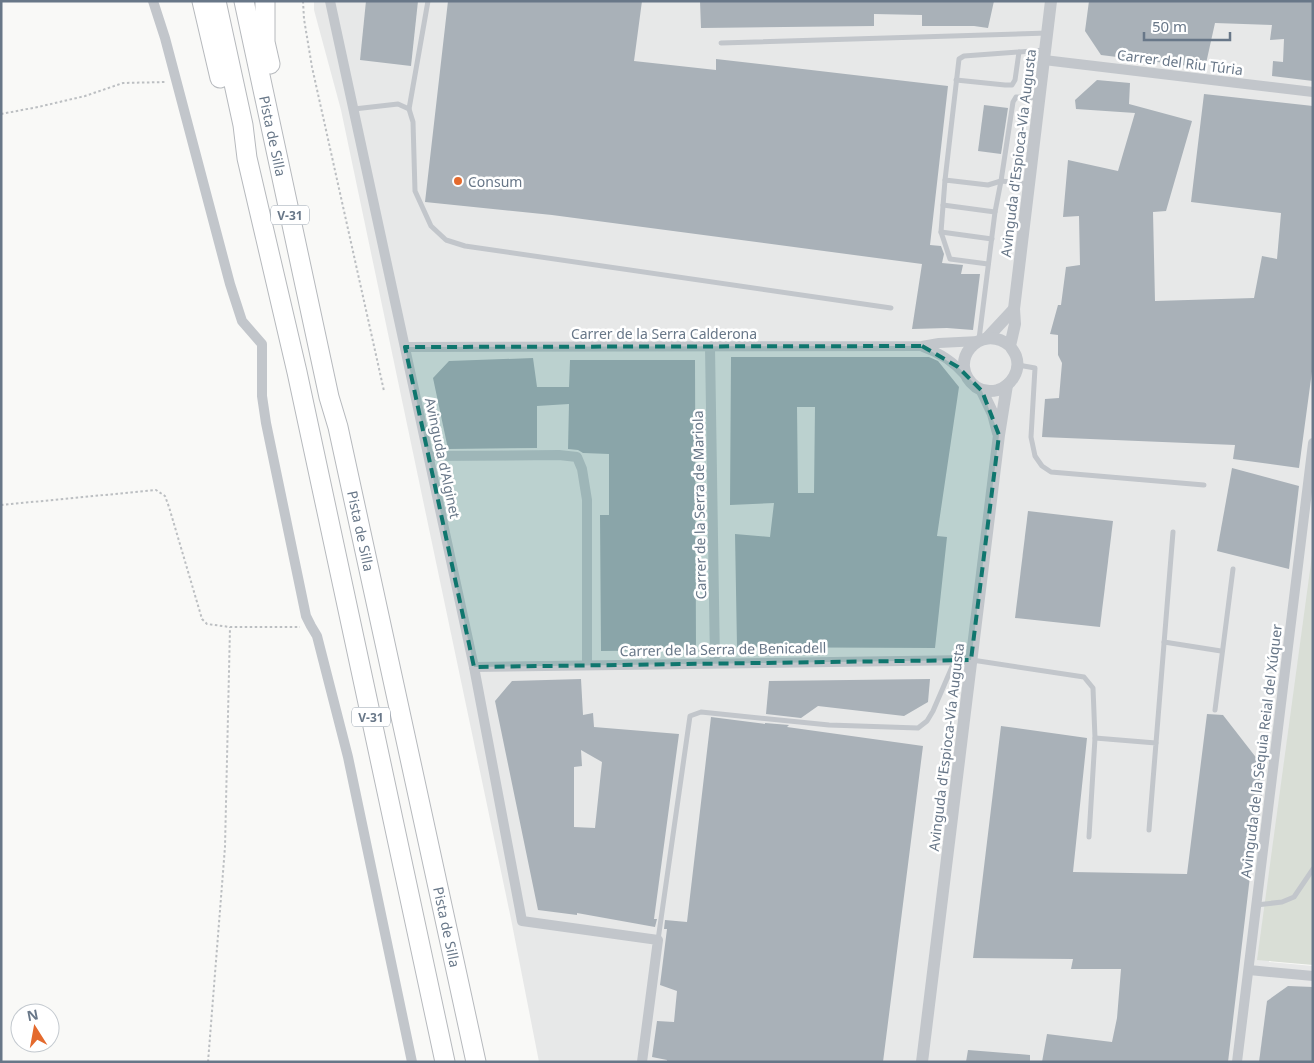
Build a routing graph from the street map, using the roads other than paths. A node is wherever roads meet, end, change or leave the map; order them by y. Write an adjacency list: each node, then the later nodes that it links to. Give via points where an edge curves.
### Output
1 (153, 1): 62 (street, via 230,284 242,321 262,344 262,396 266,422 306,616 317,636 348,757)
2 (202, 1): 18 (highway, via 231,126)
3 (216, 1): 18 (highway, Pista de Silla / V-31, via 243,126)
4 (244, 1): 38 (highway, Pista de Silla / V-31)
5 (265, 1): 38 (highway, via 265,42 341,394)
6 (330, 1): 16 (street, Avinguda d'Alginet)
7 (428, 1): 17 (lane)
8 (1051, 1): 9 (street, Avinguda d'Espioca-Vía Augusta)
9 (1048, 32): 10 (lane); 12 (street, Avinguda d'Espioca-Vía Augusta)
10 (721, 43)
11 (1019, 52): 12 (lane); 13 (lane, via 964,56 959,59); 13 (lane, via 1012,85)
12 (1045, 55): 14 (street, Carrer del Riu Túria); 15 (street, Avinguda d'Espioca-Vía Augusta)
13 (956, 80): 19 (lane)
14 (1313, 92)
15 (1040, 98): 20 (lane, via 1016,97 1012,102); 21 (street, Avinguda d'Espioca-Vía Augusta)
16 (354, 109): 17 (lane, via 398,104); 32 (street, Avinguda d'Alginet)
17 (409, 109): 27 (lane, via 414,122 415,191 431,226 446,240 465,246)
18 (246, 158): 63 (highway, Pista de Silla / V-31, via 297,372)
19 (945, 180): 20 (lane, via 988,185); 22 (lane)
20 (1001, 181): 21 (lane); 23 (lane)
21 (1029, 184): 28 (street, Avinguda d'Espioca-Vía Augusta)
22 (943, 205): 23 (lane); 24 (lane)
23 (995, 212): 25 (lane)
24 (942, 232): 25 (lane); 26 (lane, via 950,259)
25 (992, 239): 26 (lane)
26 (988, 264): 29 (lane)
27 (891, 308)
28 (1014, 309): 29 (street); 31 (street, Avinguda d'Espioca-Vía Augusta, via 1015,324)
29 (983, 340): 30 (street, Carrer de la Serra Calderona); 31 (street, via 996,338); 35 (street, via 972,345 967,352 964,360)
30 (922, 346): 33 (street, Carrer de la Serra Calderona); 35 (street, Carrer de la Serra Calderona, via 938,352)
31 (1010, 346): 34 (street)
32 (405, 347): 33 (street, Carrer de la Serra Calderona); 41 (street, Avinguda d'Alginet)
33 (710, 347): 49 (street, Carrer de la Serra de Mariola)
34 (1017, 365): 36 (street, via 1016,374); 42 (lane, via 1035,368 1031,437 1034,456 1050,472)
35 (966, 376): 37 (street)
36 (1007, 385): 37 (street, via 995,391); 39 (street, Avinguda d'Espioca-Vía Augusta)
37 (982, 391): 39 (street)
38 (338, 427): 64 (highway, Pista de Silla / V-31)
39 (999, 435): 48 (street, Avinguda d'Espioca-Vía Augusta)
40 (1313, 443): 58 (street, Avinguda de la Sèquia Reial del Xúquer)
41 (429, 456): 50 (street, via 577,457 587,500); 51 (street, Avinguda d'Alginet)
42 (1204, 485)
43 (1173, 532): 45 (lane)
44 (1233, 569): 46 (lane)
45 (1164, 642): 46 (lane); 54 (lane)
46 (1221, 651): 52 (lane)
47 (955, 660): 48 (street, Carrer de la Serra de Benicadell); 49 (street, Carrer de la Serra de Benicadell); 59 (lane, via 933,711 918,728 829,725 702,712 690,716)
48 (971, 660): 53 (lane, via 1084,677 1093,688); 66 (street, Avinguda d'Espioca-Vía Augusta)
49 (715, 663): 50 (street, Carrer de la Serra de Benicadell)
50 (587, 664): 51 (street, Carrer de la Serra de Benicadell)
51 (474, 667): 59 (street, Avinguda d'Alginet, via 522,921)
52 (1215, 710)
53 (1095, 738): 54 (lane); 56 (lane)
54 (1156, 743): 55 (lane)
55 (1149, 830)
56 (1088, 837)
57 (1313, 869): 58 (lane, via 1294,896 1282,902)
58 (1256, 905): 60 (street, Avinguda de la Sèquia Reial del Xúquer)
59 (658, 940): 65 (street)
60 (1248, 970): 61 (street); 67 (street, Avinguda de la Sèquia Reial del Xúquer)
61 (1313, 976)
62 (412, 1062)
63 (445, 1062)
64 (476, 1062)
65 (642, 1062)
66 (922, 1062)
67 (1237, 1062)

